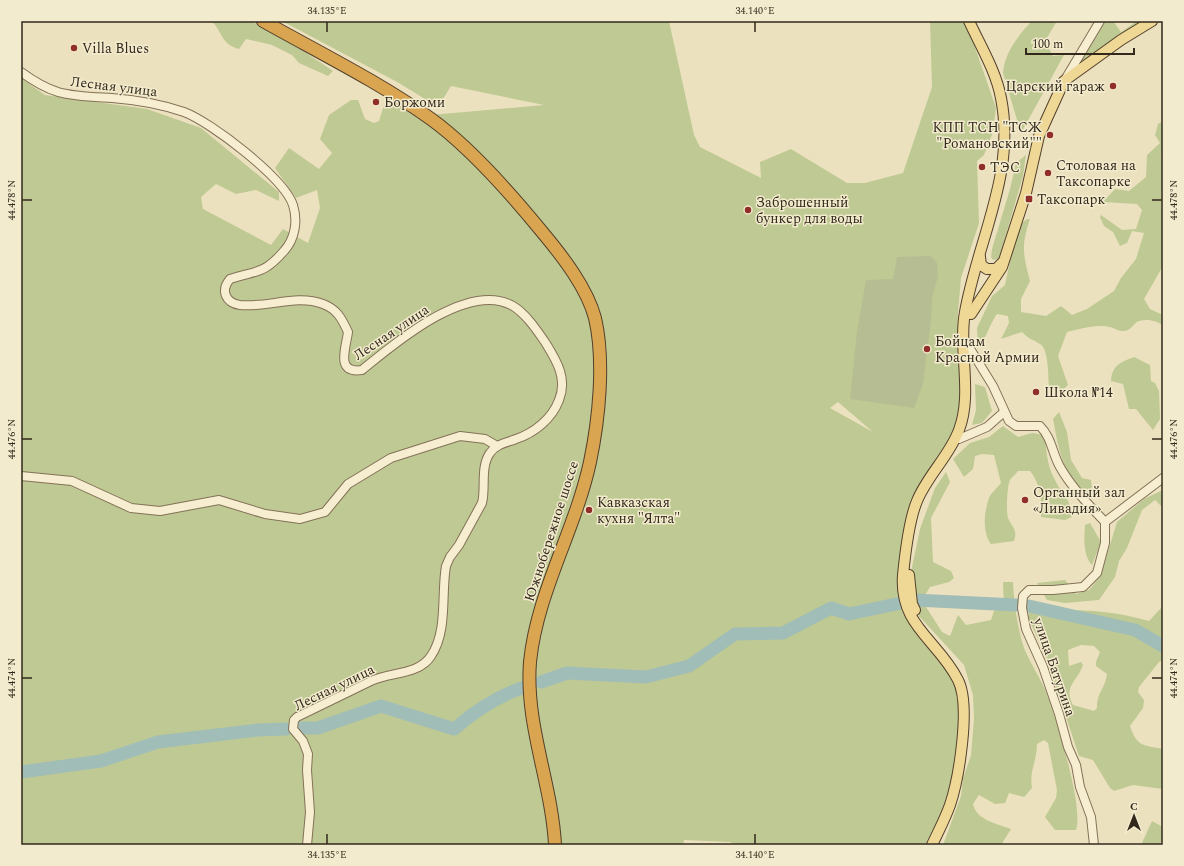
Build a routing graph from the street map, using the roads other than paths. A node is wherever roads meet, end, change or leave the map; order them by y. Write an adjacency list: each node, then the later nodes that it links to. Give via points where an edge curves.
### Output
1 (264, 21): 9 (highway, Южнобережное шоссе)
2 (275, 21): 9 (highway, Южнобережное шоссе)
3 (969, 21): 10 (main road, via 995,78 1004,119 1004,151 999,188)
4 (974, 21): 10 (main road, via 1005,96 1008,141 1002,190)
5 (1100, 21): 8 (street)
6 (1152, 21): 8 (main road)
7 (21, 72): 17 (street, Лесная улица, via 58,92 139,101 184,112 247,155 287,193 296,217 295,228 292,240 270,265 252,275 230,279 225,290 226,297 230,302 240,305 314,301 335,310 348,332 344,355 349,370 362,370 427,321 464,303 500,301 512,306 537,330 556,358 562,378 562,392 555,410 537,429)
8 (1064, 81): 11 (main road, via 1039,136 1026,193)
9 (390, 88): 22 (highway, Южнобережное шоссе, via 452,137 520,206 566,262 595,317 599,383 591,457 582,492 539,613 530,665 534,728); 23 (highway, Южнобережное шоссе, via 436,116 461,136 524,201 586,282 603,328 607,383 606,411 598,465 546,617 537,668 540,733)
10 (981, 260): 11 (main road, via 988,266); 12 (main road)
11 (1004, 262): 12 (main road)
12 (969, 311): 13 (main road); 14 (main road)
13 (964, 334): 14 (main road); 16 (main road, via 964,399)
14 (969, 347): 15 (street, via 1001,400); 16 (main road, via 971,407 966,426)
15 (1004, 412): 16 (street, via 987,427); 20 (street, via 1009,421 1016,426 1040,426 1047,433 1070,482)
16 (957, 438): 24 (main road, via 917,502 911,522 903,575 903,598 910,617 954,672 962,692 964,713 957,773 950,804); 25 (main road, via 918,510 908,571 912,604 920,621 952,659 965,680 968,704 965,758 953,807)
17 (497, 446): 18 (street, via 485,439 460,436 391,458 348,484 325,512 300,519 265,514 218,500 160,510 130,508 72,481); 21 (street, Лесная улица, via 487,459 482,504 446,566 440,632 432,655 416,668 372,681 294,720 293,729 303,741 308,754 310,812)
18 (21, 476)
19 (1163, 478): 20 (street)
20 (1105, 522): 26 (street, улица Батурина, via 1104,542 1097,573 1084,587 1029,590 1023,596 1022,608 1026,629 1043,667 1076,766 1080,787 1091,817)
21 (307, 845)
22 (555, 845)
23 (560, 845)
24 (932, 845)
25 (938, 845)
26 (1094, 845)

